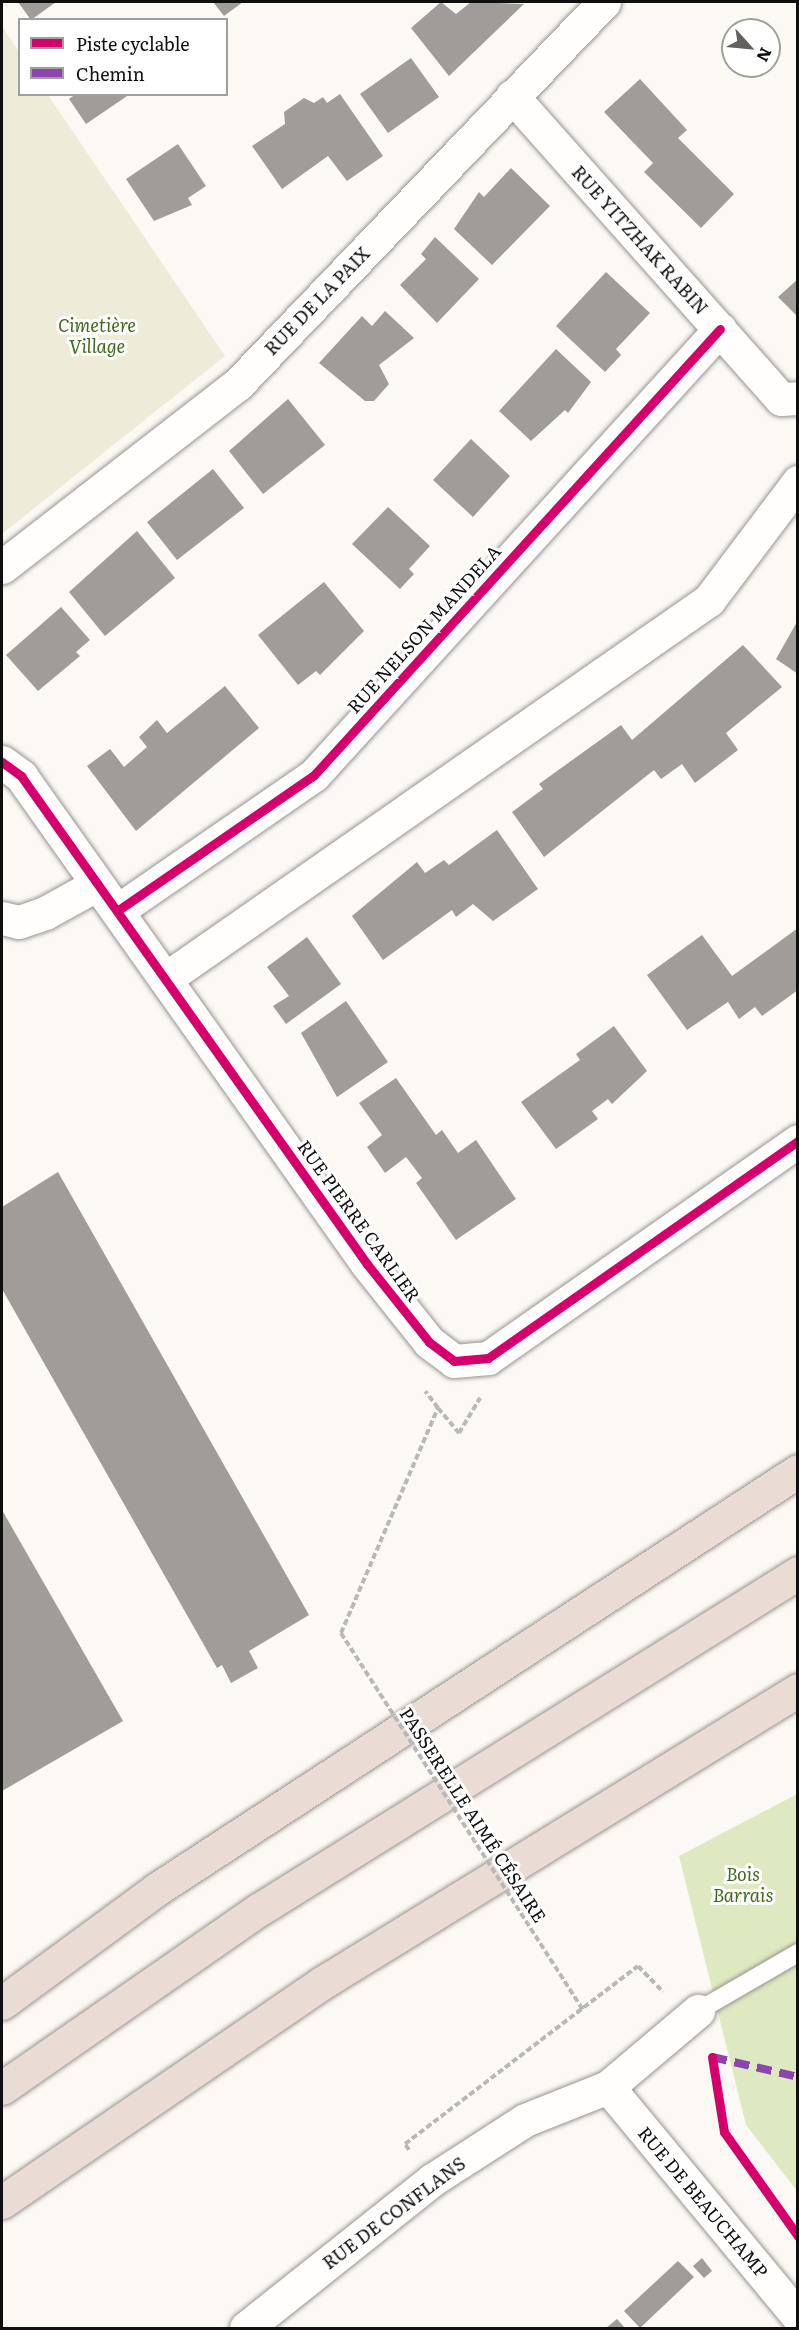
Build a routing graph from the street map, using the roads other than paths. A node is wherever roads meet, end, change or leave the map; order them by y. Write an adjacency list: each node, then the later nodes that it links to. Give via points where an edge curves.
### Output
1 (604, 2): 2 (street, RUE DE LA PAIX)
2 (512, 96): 3 (street, RUE YITZHAK RABIN); 6 (street, RUE DE LA PAIX, via 238,384)
3 (720, 329): 4 (street, RUE YITZHAK RABIN, via 781,399); 9 (street, RUE NELSON MANDELA, via 314,775)
4 (798, 398)
5 (798, 482): 11 (street, via 709,600)
6 (2, 567)
7 (2, 762): 8 (street, RUE PIERRE CARLIER, via 21,776)
8 (94, 886): 9 (street, RUE PIERRE CARLIER); 10 (street, via 45,913 18,922)
9 (117, 911): 11 (street, RUE PIERRE CARLIER)
10 (2, 918)
11 (165, 979): 12 (street, RUE PIERRE CARLIER, via 367,1264 429,1342 454,1361 488,1358)
12 (798, 1141)
13 (798, 1471): 17 (highway, via 157,1889)
14 (798, 1573): 20 (highway, via 260,1909)
15 (795, 1692): 21 (highway, via 322,1983)
16 (798, 1953): 18 (lane)
17 (2, 2003)
18 (698, 2011): 19 (street, RUE DE CONFLANS)
19 (608, 2087): 22 (street, RUE DE BEAUCHAMP); 23 (street, RUE DE CONFLANS, via 525,2120 432,2180)
20 (2, 2088)
21 (2, 2202)
22 (798, 2317)
23 (246, 2328)

